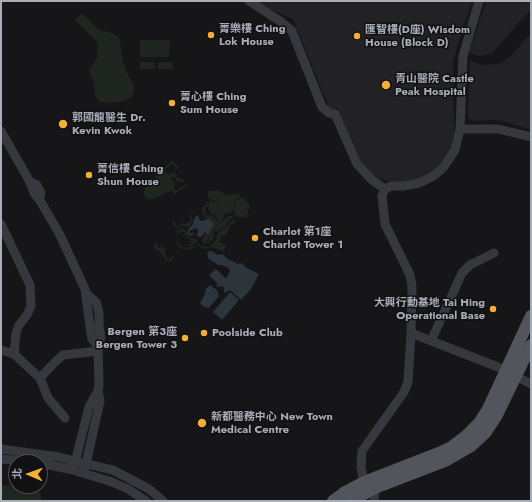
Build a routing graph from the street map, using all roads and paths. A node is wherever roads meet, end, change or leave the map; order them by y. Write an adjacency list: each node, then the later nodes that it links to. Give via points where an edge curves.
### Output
1 (249, 1): 6 (street, via 280,20 292,31 322,107 328,113 335,114 357,164)
2 (479, 1): 3 (street, via 463,56)
3 (460, 129): 5 (street, via 498,129); 6 (street, via 455,150 443,168 432,177 420,183)
4 (1, 131): 13 (street, via 30,182 37,185 41,193 39,199 60,235 86,292 96,302 102,338)
5 (531, 137)
6 (385, 189): 10 (street, via 382,196 385,224 411,280)
7 (1, 224): 15 (street, via 30,285 31,306 19,325)
8 (494, 253): 11 (street, via 470,265 462,273)
9 (531, 316): 16 (main road)
10 (411, 333): 11 (street); 27 (street, via 407,386 362,451 361,467)
11 (431, 340): 16 (street)
12 (531, 345): 16 (main road)
13 (98, 348): 17 (street, via 63,355); 19 (street)
14 (1, 350): 15 (street)
15 (14, 354): 17 (street)
16 (511, 374): 18 (street); 27 (main road, via 484,416 473,430 458,442 441,452); 28 (main road, via 497,415 486,432 471,446 445,461)
17 (40, 378): 20 (street, via 48,398)
18 (531, 384)
19 (98, 391): 22 (street, via 89,407); 23 (street, via 100,401)
20 (65, 418)
21 (1, 449): 22 (street)
22 (75, 460): 23 (street); 25 (street)
23 (86, 463): 26 (street); 30 (street, via 125,475 149,488)
24 (48, 465): 25 (street)
25 (72, 470): 26 (street)
26 (84, 473): 29 (street, via 122,486)
27 (364, 482): 31 (main road)
28 (375, 488): 32 (main road); 33 (street)
29 (146, 501)
30 (163, 501)
31 (333, 501)
32 (351, 501)
33 (374, 501)

